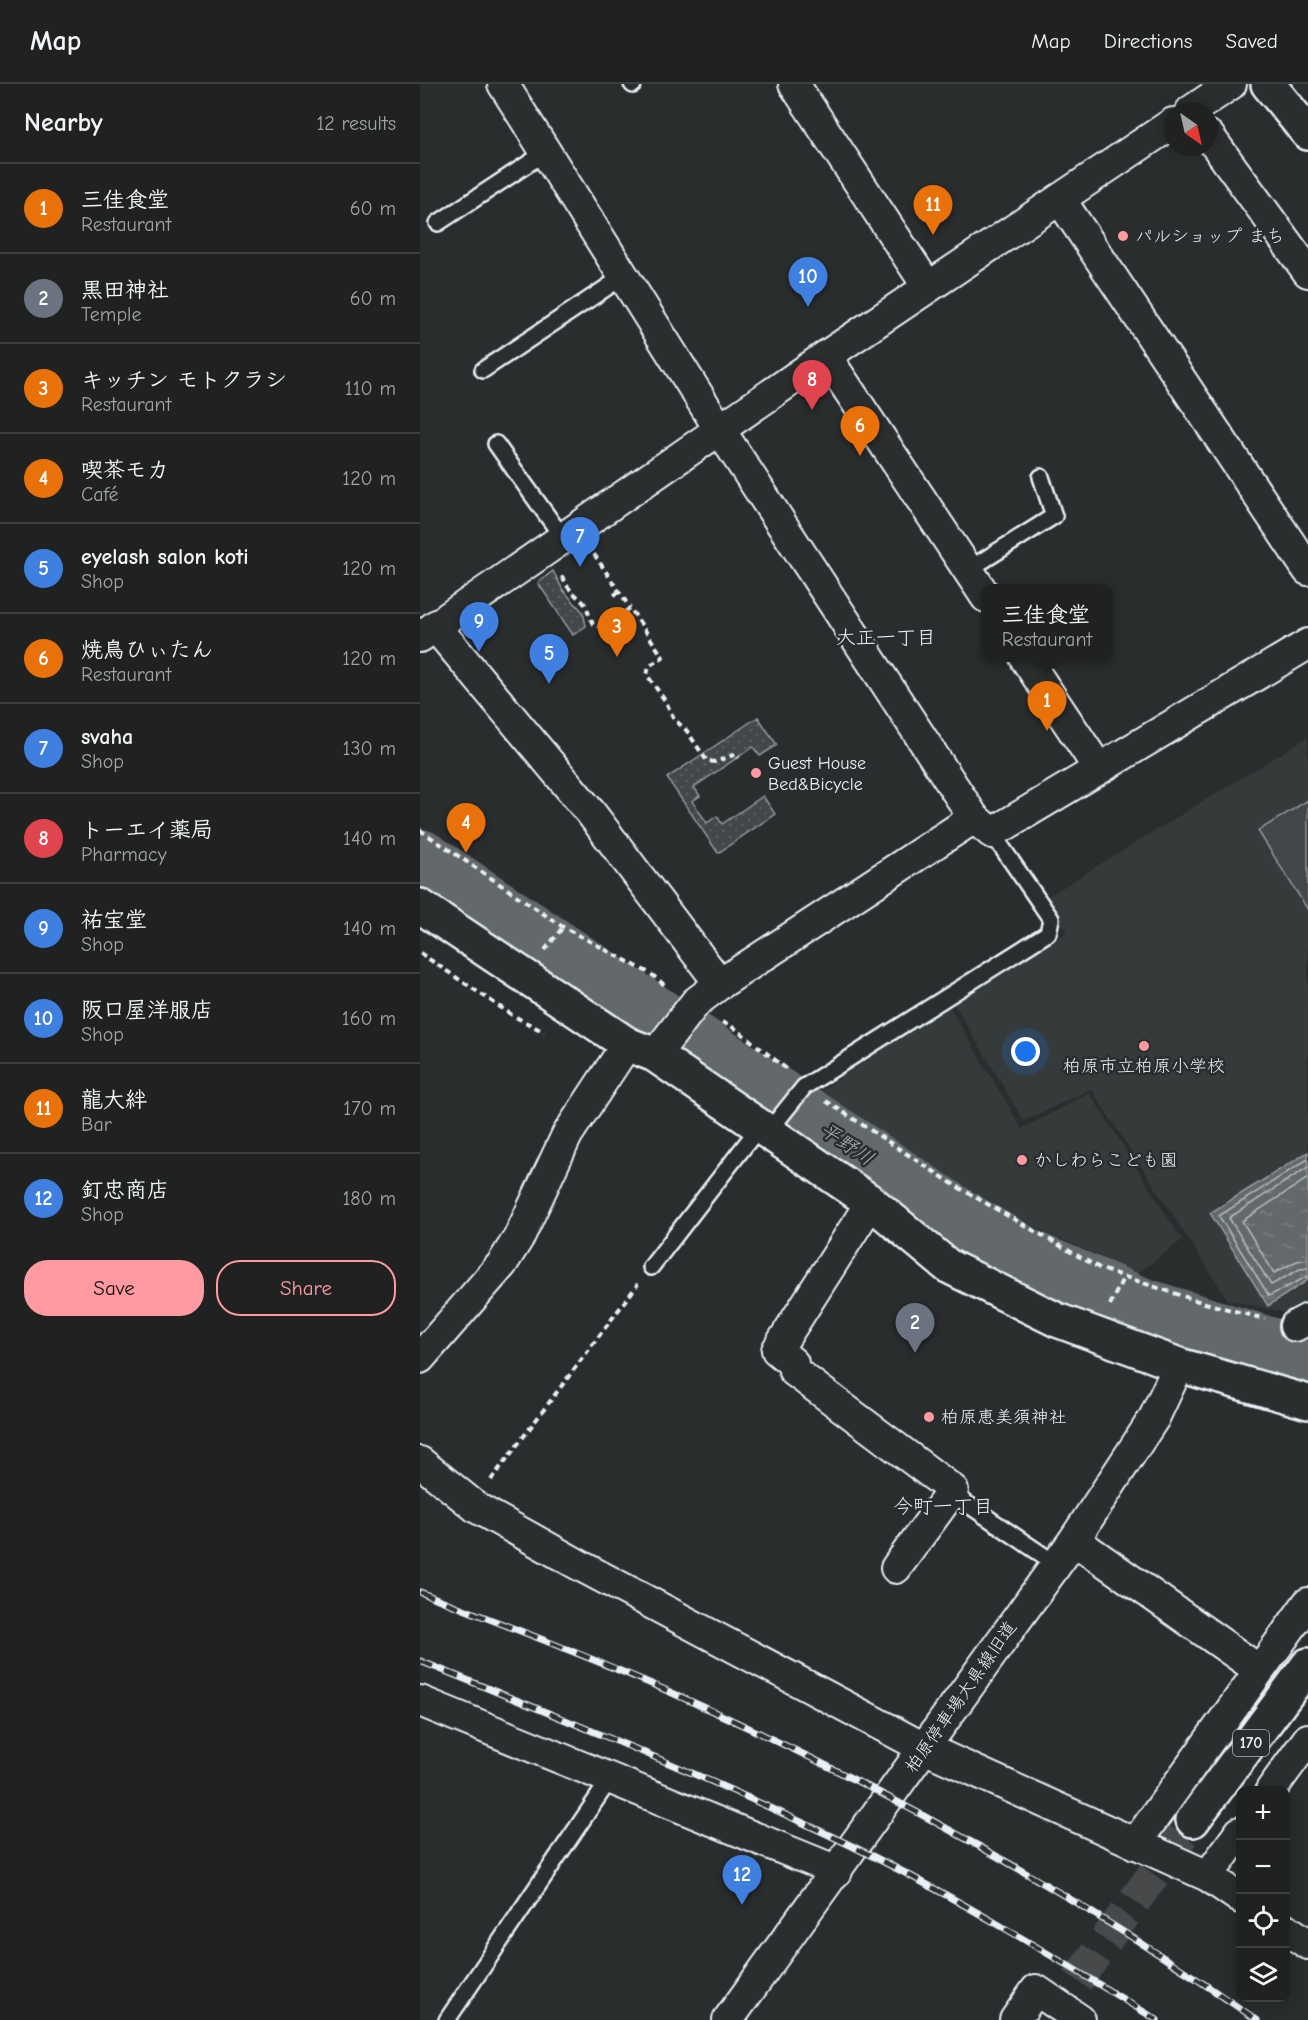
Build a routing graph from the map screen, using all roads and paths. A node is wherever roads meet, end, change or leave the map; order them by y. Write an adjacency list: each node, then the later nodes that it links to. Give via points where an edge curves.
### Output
1 (503, 84): 9 (street)
2 (794, 84): 14 (street)
3 (1231, 84): 5 (street)
4 (1268, 84): 7 (main road)
5 (1204, 102)
6 (1164, 129): 10 (street)
7 (1308, 133)
8 (1218, 148): 12 (street)
9 (546, 152): 11 (lane); 13 (street)
10 (1060, 199): 14 (street); 23 (street)
11 (438, 223)
12 (1308, 272)
13 (624, 276): 16 (lane); 17 (street)
14 (928, 287): 15 (street)
15 (826, 356): 17 (street); 22 (street)
16 (483, 370)
17 (720, 429): 20 (street); 33 (street)
18 (495, 444): 20 (lane)
19 (1041, 477): 22 (lane, via 1054,516)
20 (570, 534): 25 (path); 28 (street)
21 (559, 568): 27 (path, via 565,583 585,605 597,627)
22 (968, 570): 24 (street)
23 (1308, 570)
24 (981, 590)
25 (619, 592): 26 (path); 27 (path)
26 (614, 595)
27 (630, 608): 31 (path, via 663,657 649,666 647,675 674,719 707,761 736,754)
28 (428, 632): 39 (street, via 591,813)
29 (1308, 644): 32 (street)
30 (1028, 662): 32 (street)
31 (739, 758)
32 (1099, 769): 33 (street)
33 (983, 826): 39 (street); 42 (lane, via 1051,919 1048,933)
34 (420, 830): 36 (path)
35 (420, 906): 40 (main road)
36 (563, 927): 38 (path); 40 (path, via 651,974)
37 (420, 953): 41 (path, via 512,1015)
38 (540, 958)
39 (720, 984): 40 (street)
40 (665, 1032): 42 (path, via 736,1029); 43 (main road); 49 (street, via 567,1135 519,1237 502,1264)
41 (553, 1037)
42 (806, 1086): 43 (lane); 46 (path, via 956,1186)
43 (769, 1124): 44 (main road); 45 (lane)
44 (871, 1202): 50 (main road, via 948,1266 1057,1320); 53 (street, via 777,1350 793,1363 794,1371 954,1490)
45 (651, 1267): 54 (path)
46 (1123, 1278): 47 (path); 48 (path, via 1201,1302)
47 (1107, 1312)
48 (1302, 1323)
49 (420, 1358)
50 (1179, 1365): 51 (main road); 55 (street, 柏原停車場大県線旧道, via 1154,1418)
51 (1308, 1402)
52 (420, 1462): 54 (street)
53 (951, 1494): 56 (lane); 57 (street)
54 (473, 1505): 63 (street)
55 (1074, 1540): 56 (street, 柏原停車場大県線旧道); 60 (street)
56 (1056, 1564): 63 (street, 柏原停車場大県線旧道)
57 (896, 1568)
58 (1308, 1603): 60 (street)
59 (1308, 1665): 66 (main road, 170)
60 (1259, 1670): 68 (street)
61 (420, 1701): 64 (street)
62 (1308, 1739): 65 (street)
63 (924, 1748): 68 (street); 69 (street, 柏原停車場大県線旧道)
64 (610, 1779): 69 (street); 74 (lane)
65 (1275, 1786)
66 (1193, 1820)
67 (1236, 1838): 70 (street)
68 (1135, 1844): 70 (street)
69 (837, 1871): 75 (street, 柏原停車場大県線旧道)
70 (1208, 1876): 71 (street)
71 (1236, 1895)
72 (1290, 1932): 73 (street)
73 (1308, 1944)
74 (447, 2020)
75 (728, 2020)
76 (1014, 2020): 77 (street, via 1036,1990)
77 (1080, 2020)

